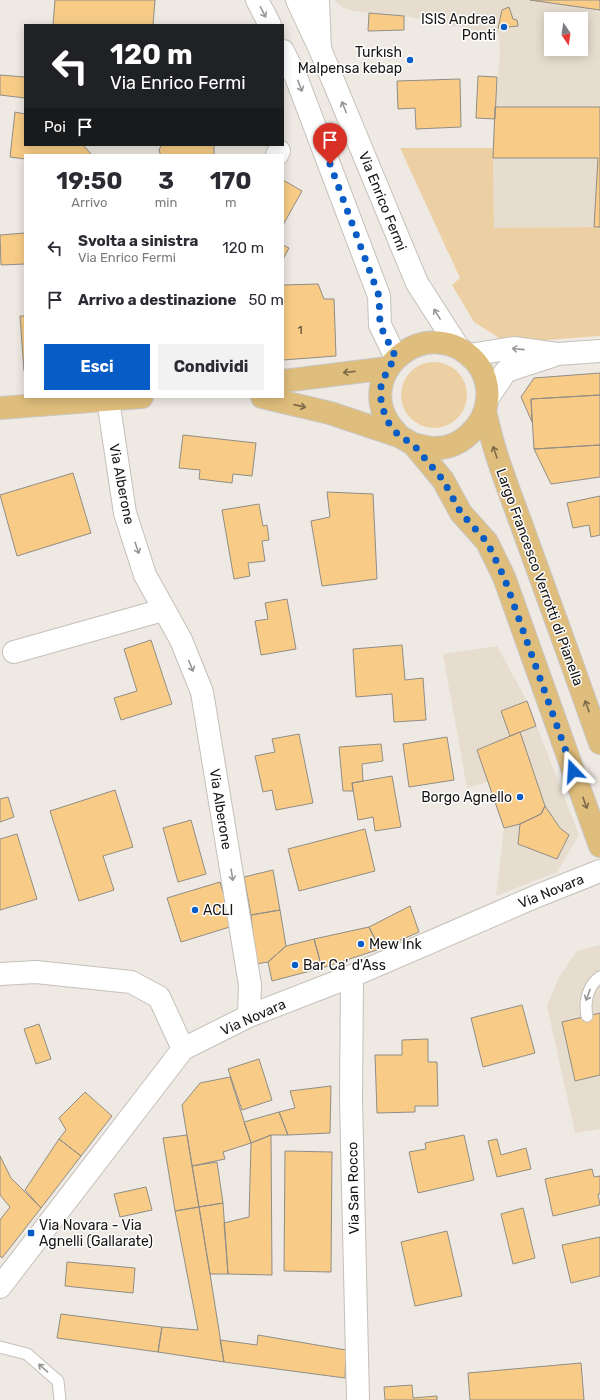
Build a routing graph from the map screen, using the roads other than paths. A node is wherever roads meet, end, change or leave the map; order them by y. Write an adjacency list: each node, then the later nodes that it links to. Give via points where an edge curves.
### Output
1 (257, 0): 4 (street, one-way to 4)
2 (297, 0): 5 (street, Via Enrico Fermi)
3 (318, 0): 5 (street, Via Enrico Fermi)
4 (269, 24)
5 (320, 49): 7 (street, Via Enrico Fermi, one-way to 5, via 417,283)
6 (284, 53): 10 (street, one-way to 10, via 296,77 379,296 380,325)
7 (463, 351): 9 (street, one-way to 7, via 514,348); 10 (main road, via 442,342 425,343 409,348); 15 (main road, Largo Francesco Verrotti di Pianella, via 484,375 487,387)
8 (600, 351): 9 (street)
9 (557, 354): 15 (street, via 506,371)
10 (392, 363): 11 (main road, one-way to 11); 17 (main road, via 381,386 381,404 388,422)
11 (284, 381)
12 (131, 398): 14 (main road)
13 (267, 398): 17 (main road, one-way to 17, via 330,412)
14 (108, 400): 16 (main road); 18 (street, Via Alberone, one-way to 18, via 125,513 145,575)
15 (486, 405): 17 (main road, via 474,430 456,444 435,448); 20 (main road, Largo Francesco Verrotti di Pianella, one-way to 15, via 491,442)
16 (0, 408)
17 (406, 440): 21 (main road, one-way to 21, via 443,480 461,513 487,542 504,577)
18 (163, 610): 19 (street); 26 (street, Via Alberone, one-way to 26, via 181,640 202,692 250,985)
19 (14, 652)
20 (600, 743)
21 (600, 846)
22 (600, 871): 24 (street, Via Novara)
23 (0, 974): 28 (street, via 36,972 131,982 159,997)
24 (352, 976): 26 (street, Via Novara); 32 (street, Via San Rocco, via 351,1100)
25 (600, 977): 27 (lane, one-way to 27, via 593,982 585,1004)
26 (249, 1016): 28 (street, Via Novara)
27 (587, 1016)
28 (184, 1049): 29 (street, Via Novara)
29 (0, 1287)
30 (0, 1348): 31 (lane, one-way to 30, via 58,1381 27,1354)
31 (60, 1400)
32 (358, 1400)

